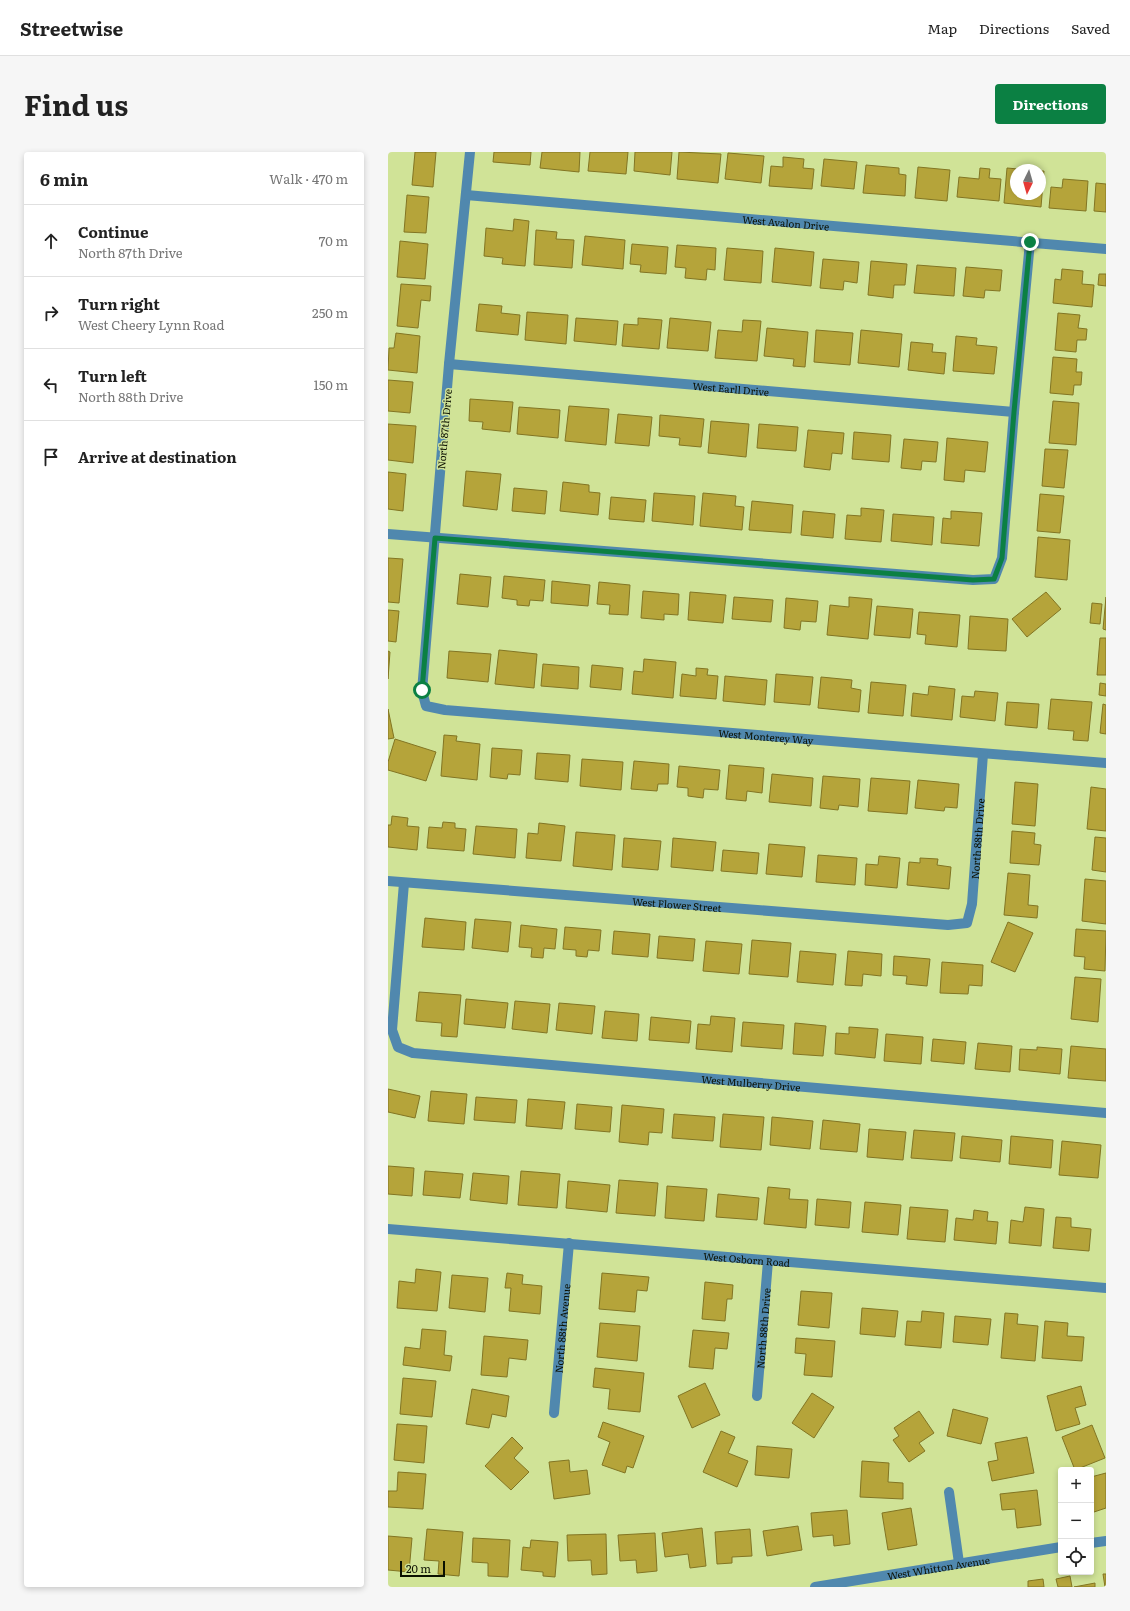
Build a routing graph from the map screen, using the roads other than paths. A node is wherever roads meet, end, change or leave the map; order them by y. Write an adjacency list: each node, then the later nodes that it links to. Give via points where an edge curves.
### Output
1 (470, 152): 2 (street, North 87th Drive)
2 (466, 195): 3 (street, West Avalon Drive); 5 (street, North 87th Drive)
3 (1030, 242): 4 (street, West Avalon Drive); 6 (street)
4 (1106, 249)
5 (449, 364): 6 (street, West Earll Drive); 8 (street, North 87th Drive)
6 (1014, 412): 8 (street, via 1002,558 994,579 973,580)
7 (388, 534): 8 (street)
8 (435, 538): 9 (street, North 87th Drive, via 422,690)
9 (426, 706): 10 (street, West Monterey Way, via 445,710)
10 (983, 754): 11 (street, West Monterey Way); 14 (street, North 88th Drive, via 972,904)
11 (1106, 763)
12 (388, 882): 13 (street, West Flower Street)
13 (404, 883): 14 (street, West Flower Street, via 948,925); 15 (street, West Mulberry Drive, via 392,1030 398,1047 413,1053)
14 (967, 923)
15 (1106, 1114)
16 (388, 1229): 17 (street, West Osborn Road)
17 (568, 1244): 18 (street, West Osborn Road); 21 (street, North 88th Avenue)
18 (768, 1261): 19 (street, West Osborn Road); 20 (street, North 88th Drive)
19 (1106, 1288)
20 (757, 1396)
21 (554, 1414)
22 (949, 1492): 26 (street)
23 (1106, 1540): 24 (street)
24 (1094, 1542)
25 (1058, 1547): 26 (street, West Whitton Avenue)
26 (959, 1563): 27 (street, West Whitton Avenue)
27 (815, 1587)

